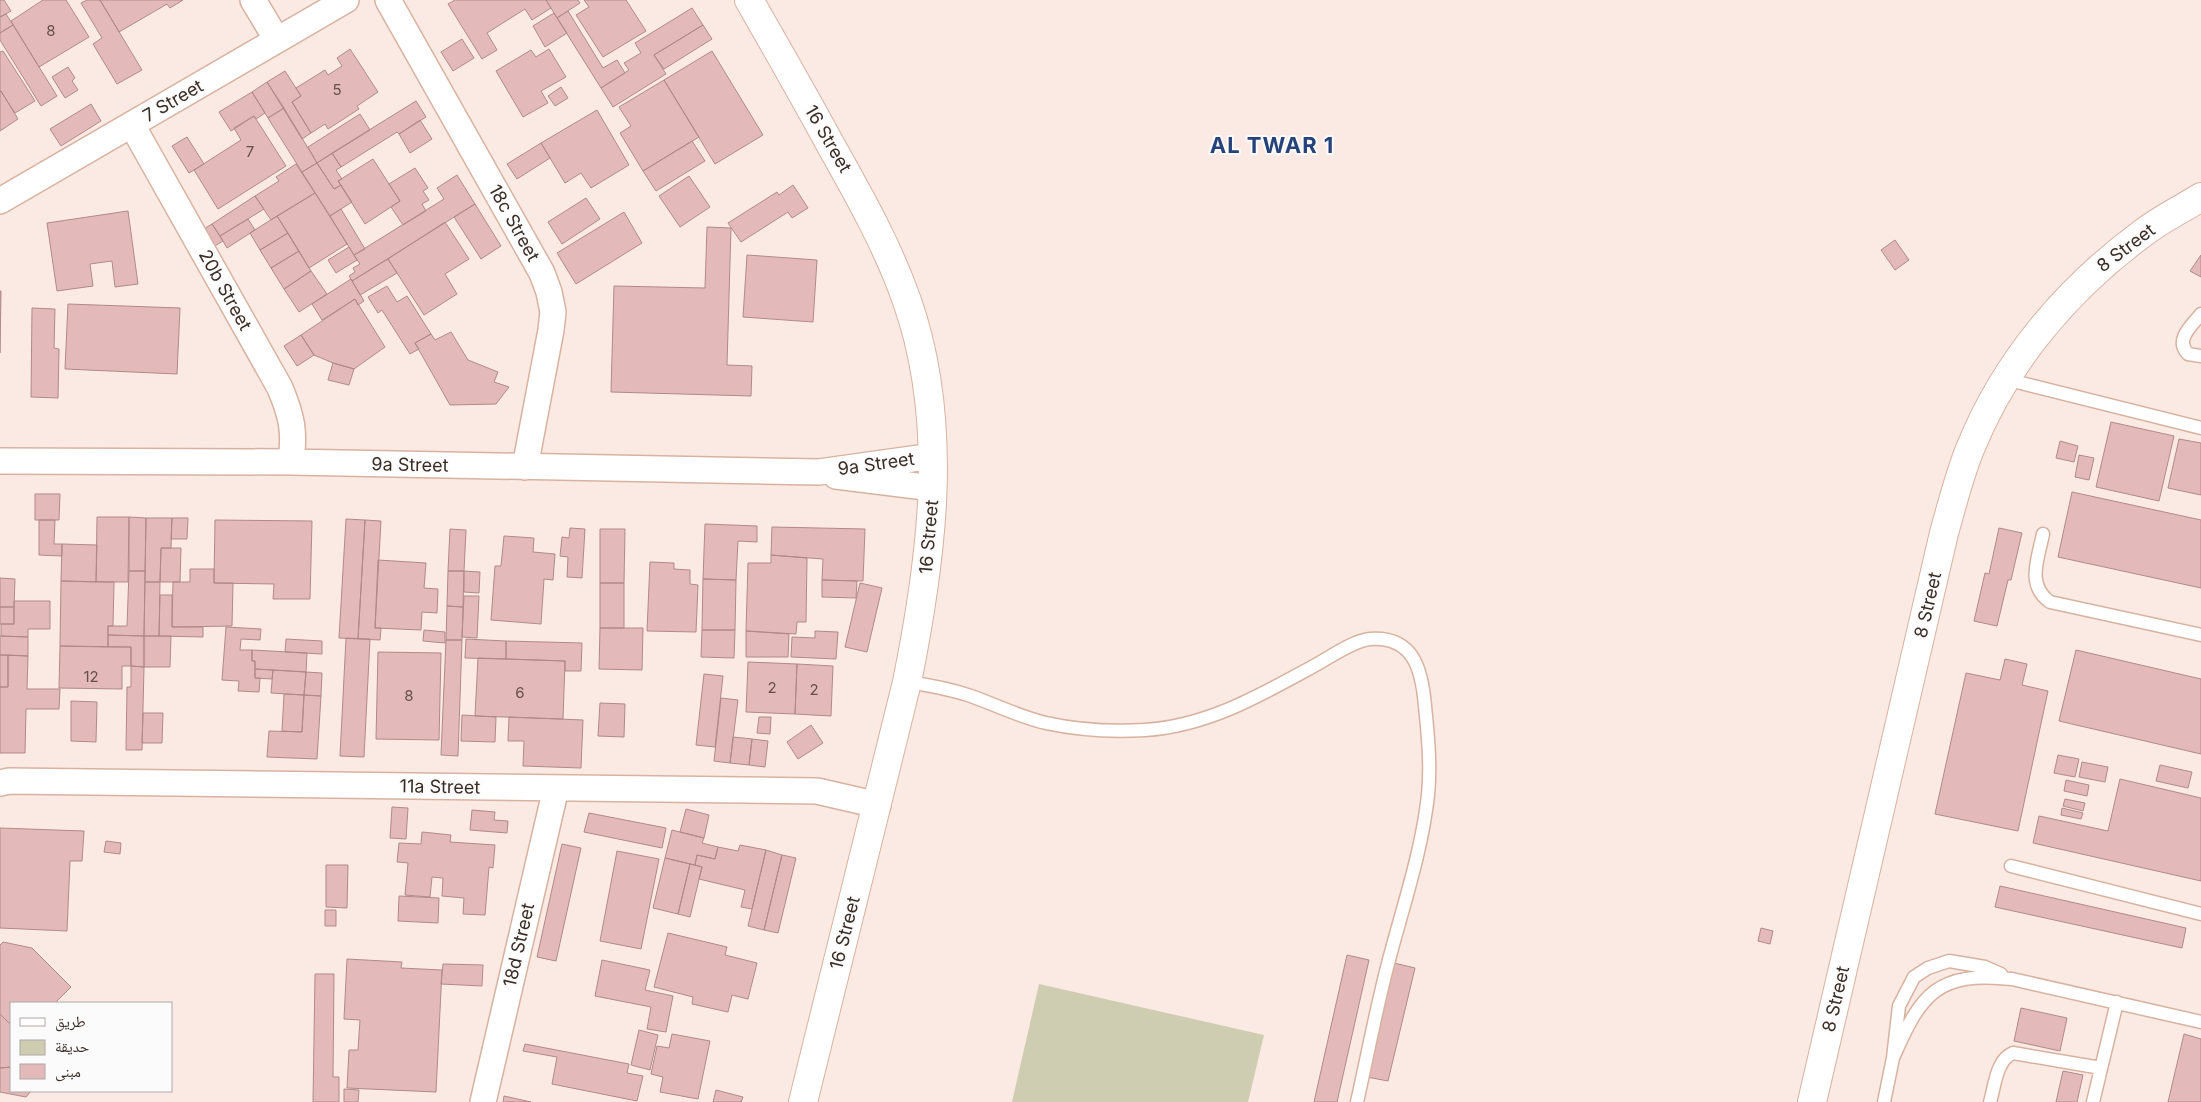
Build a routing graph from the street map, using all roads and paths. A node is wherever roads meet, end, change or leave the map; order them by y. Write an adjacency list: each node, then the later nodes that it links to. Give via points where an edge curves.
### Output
1 (253, 0): 5 (street)
2 (346, 0): 5 (street, 7 Street)
3 (388, 0): 16 (street, 18c Street, via 542,273 549,292 553,312 550,340)
4 (749, 0): 13 (street, 16 Street, via 890,254 908,303 921,353 930,404)
5 (277, 40): 6 (street, 7 Street)
6 (132, 125): 8 (street, 7 Street); 15 (street, 20b Street, via 280,388 295,436)
7 (2201, 197): 11 (street, 8 Street, via 2144,232 2094,272 2049,318)
8 (0, 201)
9 (2201, 314): 10 (lane, via 2182,340 2188,354)
10 (2201, 356)
11 (2004, 379): 12 (lane); 35 (street, 8 Street, via 1970,450 1944,533)
12 (2201, 428)
13 (933, 456): 17 (street, 9a Street); 18 (street, 16 Street)
14 (0, 461): 15 (street, 9a Street)
15 (291, 462): 16 (street, 9a Street)
16 (525, 467): 17 (street, 9a Street)
17 (819, 472): 18 (street, 9a Street, via 860,481)
18 (933, 488): 21 (street, 16 Street, via 921,614)
19 (2043, 534): 20 (lane, via 2036,587 2050,602)
20 (2201, 635)
21 (907, 682): 24 (street, 16 Street); 34 (lane, via 961,693 1046,723 1114,731 1148,730 1216,716 1367,638 1390,640 1406,649 1418,667 1423,683 1429,739 1428,794 1406,903 1390,956)
22 (0, 783): 23 (street, 11a Street)
23 (556, 788): 24 (street, 11a Street, via 817,791); 32 (street, 18d Street)
24 (878, 805): 33 (street, 16 Street)
25 (2011, 866): 26 (lane)
26 (2201, 914)
27 (2012, 979): 28 (lane); 30 (lane, via 1970,977 1938,988 1907,1025); 30 (lane, via 1985,967 1948,961 1914,977 1898,1006)
28 (2117, 1002): 29 (lane); 31 (lane)
29 (2201, 1022)
30 (1893, 1058): 36 (lane)
31 (2101, 1068): 37 (lane, via 2013,1053 2000,1065); 38 (lane)
32 (483, 1102)
33 (803, 1102)
34 (1357, 1102)
35 (1812, 1102)
36 (1884, 1102)
37 (1990, 1102)
38 (2092, 1102)

